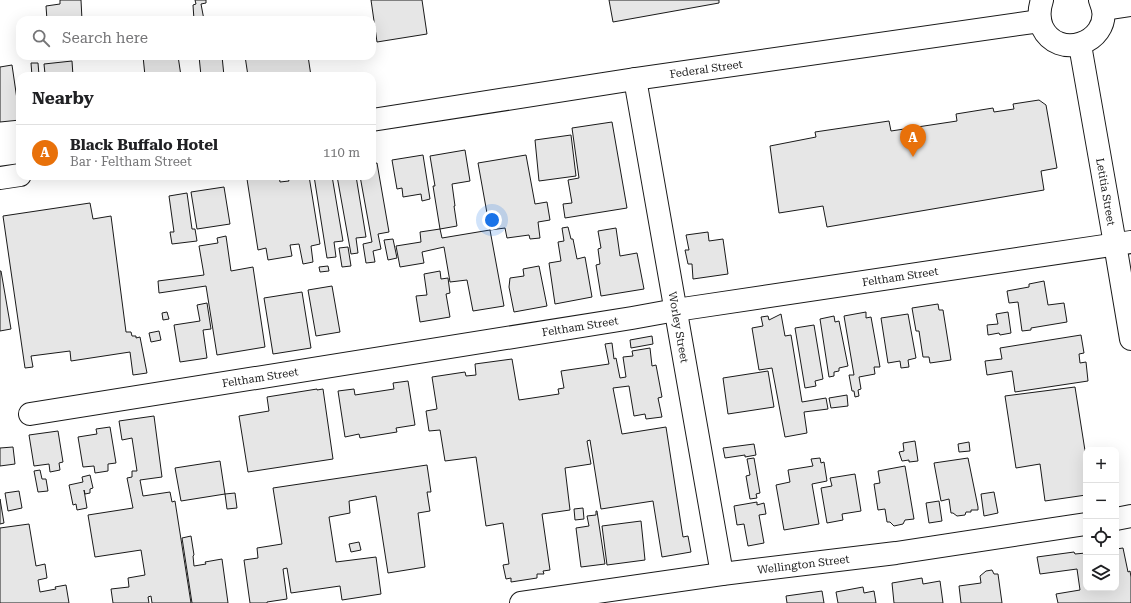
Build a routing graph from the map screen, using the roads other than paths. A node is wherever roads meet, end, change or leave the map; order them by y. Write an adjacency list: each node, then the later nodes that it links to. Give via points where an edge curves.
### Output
1 (1101, 5): 2 (street); 4 (street, via 1102,21 1098,31 1090,40)
2 (1131, 6)
3 (1041, 10): 4 (street, via 1045,33 1055,42 1067,46); 5 (street, Federal Street)
4 (1080, 44): 9 (street, Letitia Street)
5 (635, 79): 6 (street, Federal Street); 10 (street, Worley Street)
6 (376, 119)
7 (16, 176): 8 (street)
8 (0, 178)
9 (1123, 243): 10 (street, Feltham Street); 11 (street, Letitia Street)
10 (676, 310): 12 (street, Feltham Street); 16 (street, Worley Street)
11 (1131, 340)
12 (30, 414)
13 (1131, 516): 14 (street)
14 (1119, 518)
15 (1083, 524): 16 (street, Wellington Street, via 896,553)
16 (722, 574): 17 (street, Wellington Street)
17 (521, 603)

